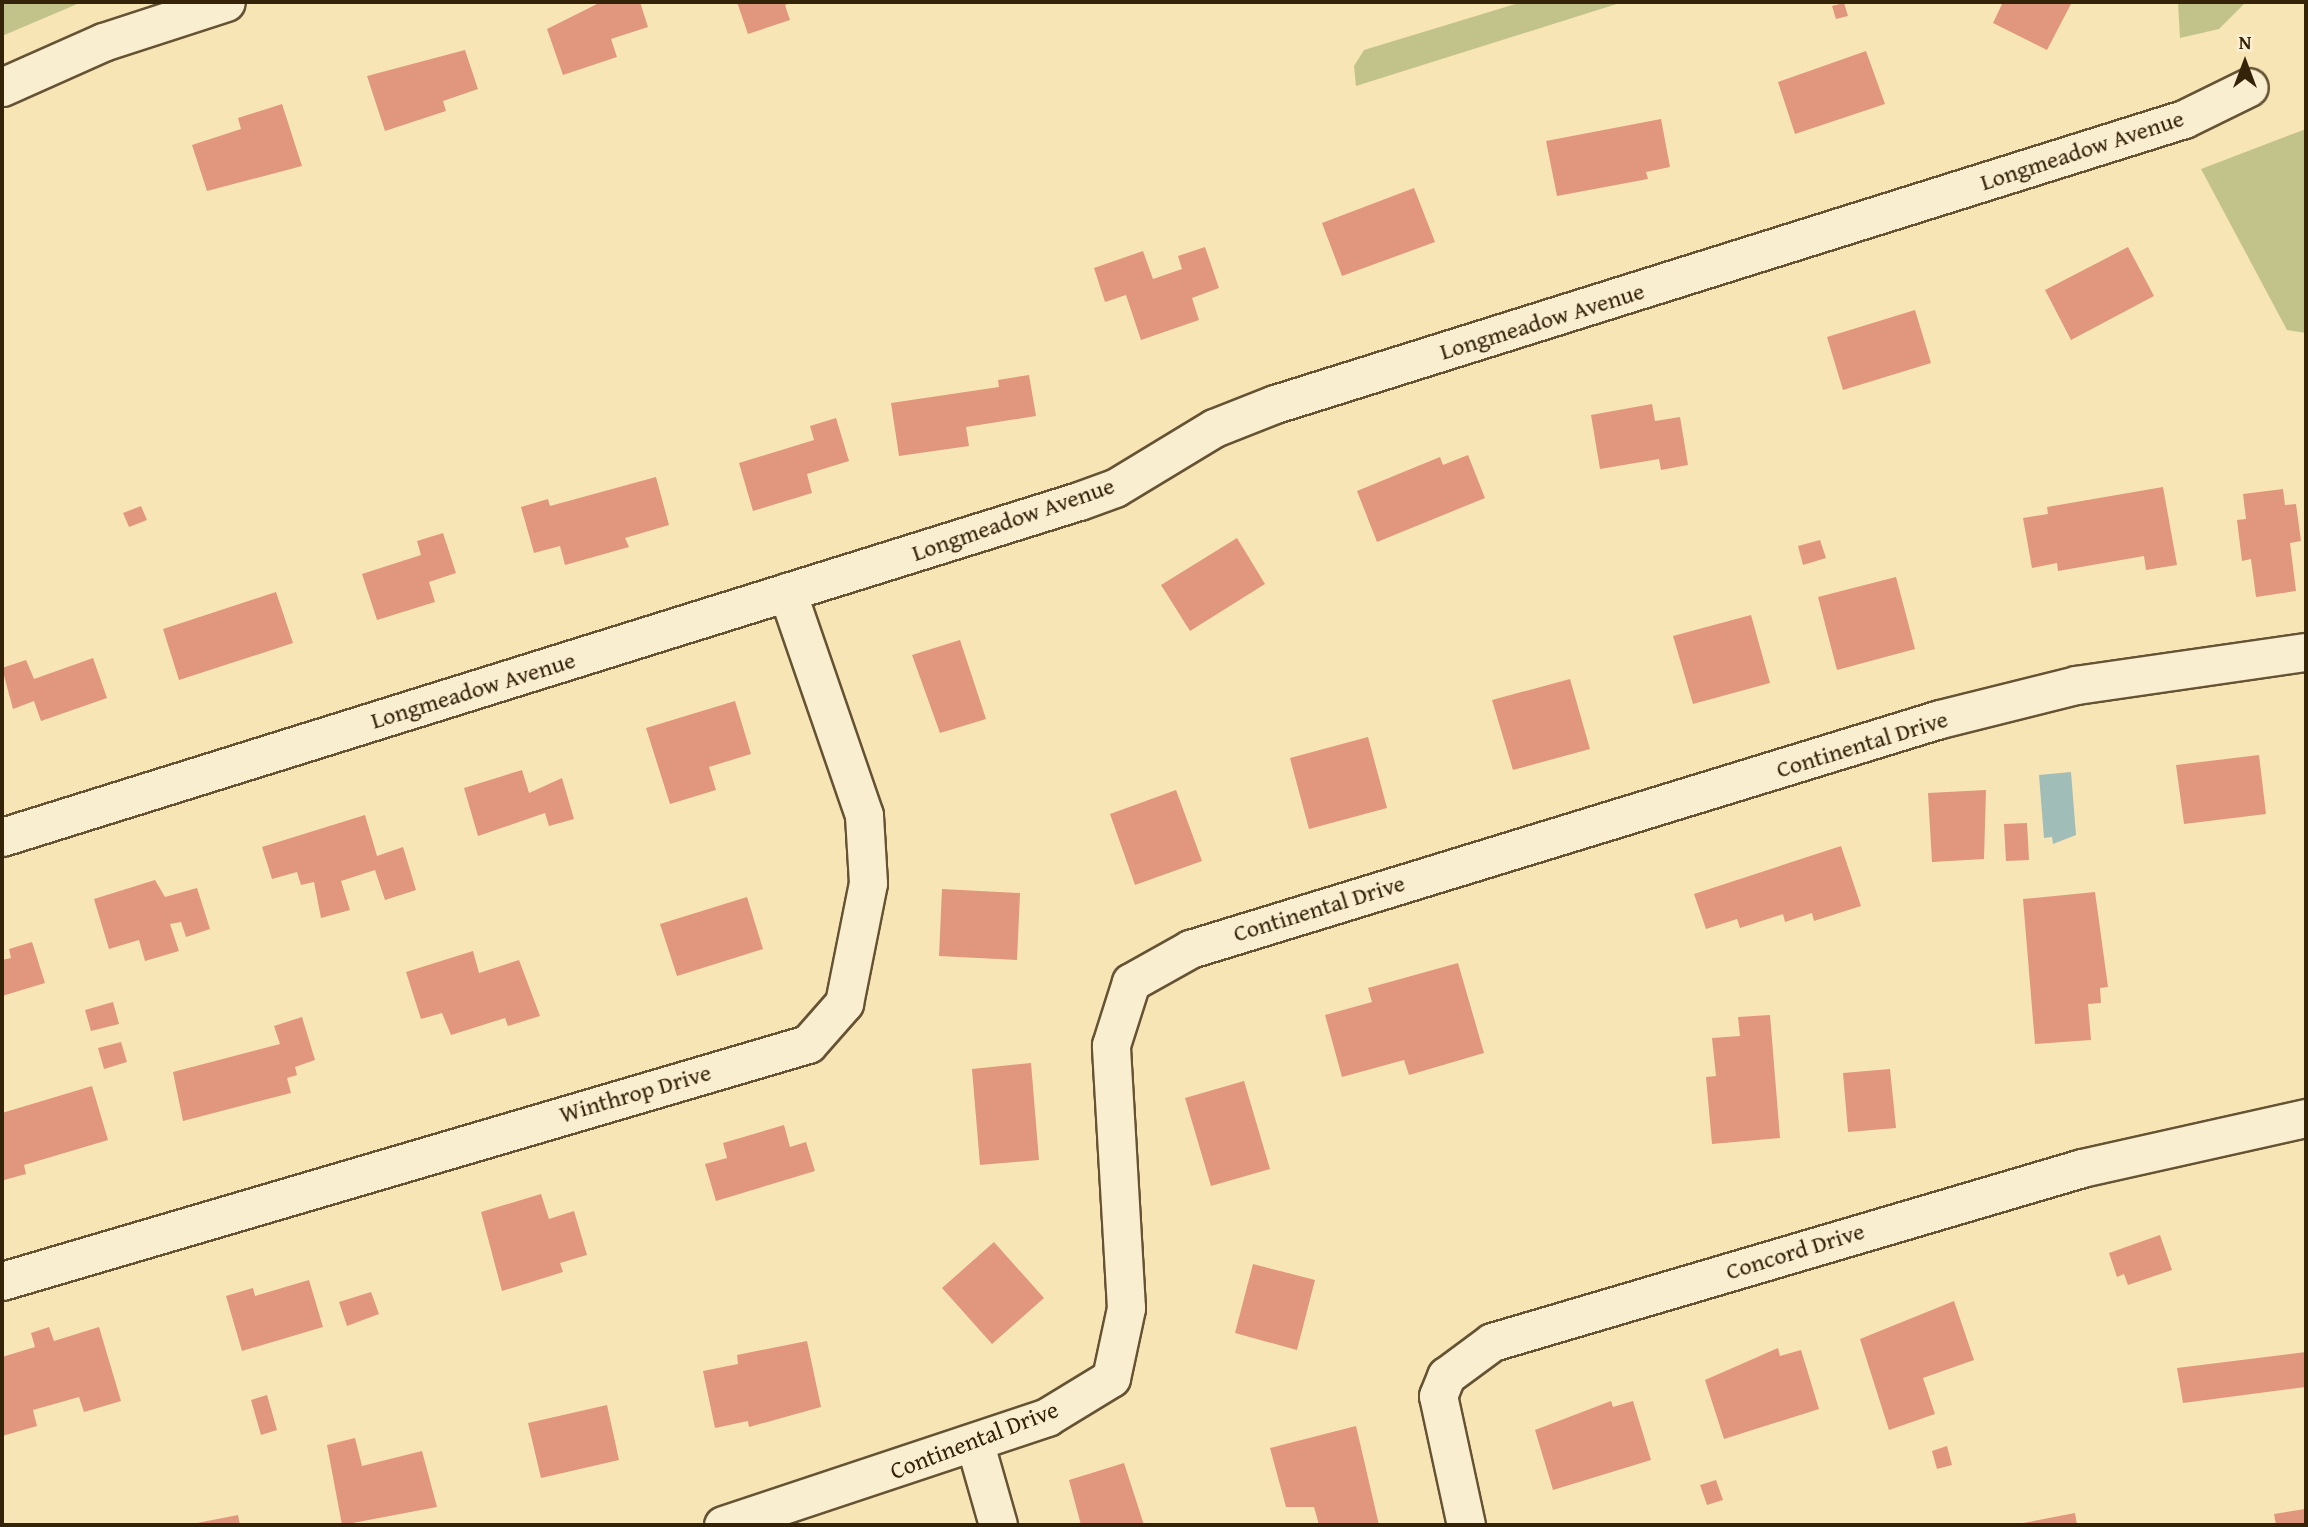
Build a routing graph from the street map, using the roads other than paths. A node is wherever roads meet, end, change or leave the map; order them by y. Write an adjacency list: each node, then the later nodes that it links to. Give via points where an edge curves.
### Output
1 (226, 2): 2 (street, via 103,42)
2 (2, 86)
3 (2249, 87): 4 (street, Longmeadow Avenue, via 2184,119 1275,404 1214,428 1115,488)
4 (787, 593): 6 (street, Longmeadow Avenue); 8 (street, Winthrop Drive, via 864,815 868,883 844,1003 808,1044)
5 (2306, 652): 9 (street, Continental Drive, via 2076,685 1940,719 1329,903 1190,949 1130,982 1111,1045 1126,1308 1111,1378 1047,1416)
6 (2, 838)
7 (2306, 1118): 12 (street, Concord Drive, via 2082,1168 1492,1342 1446,1376 1438,1396)
8 (2, 1281)
9 (975, 1444): 10 (street, Continental Drive); 11 (street)
10 (723, 1525)
11 (998, 1525)
12 (1465, 1525)

